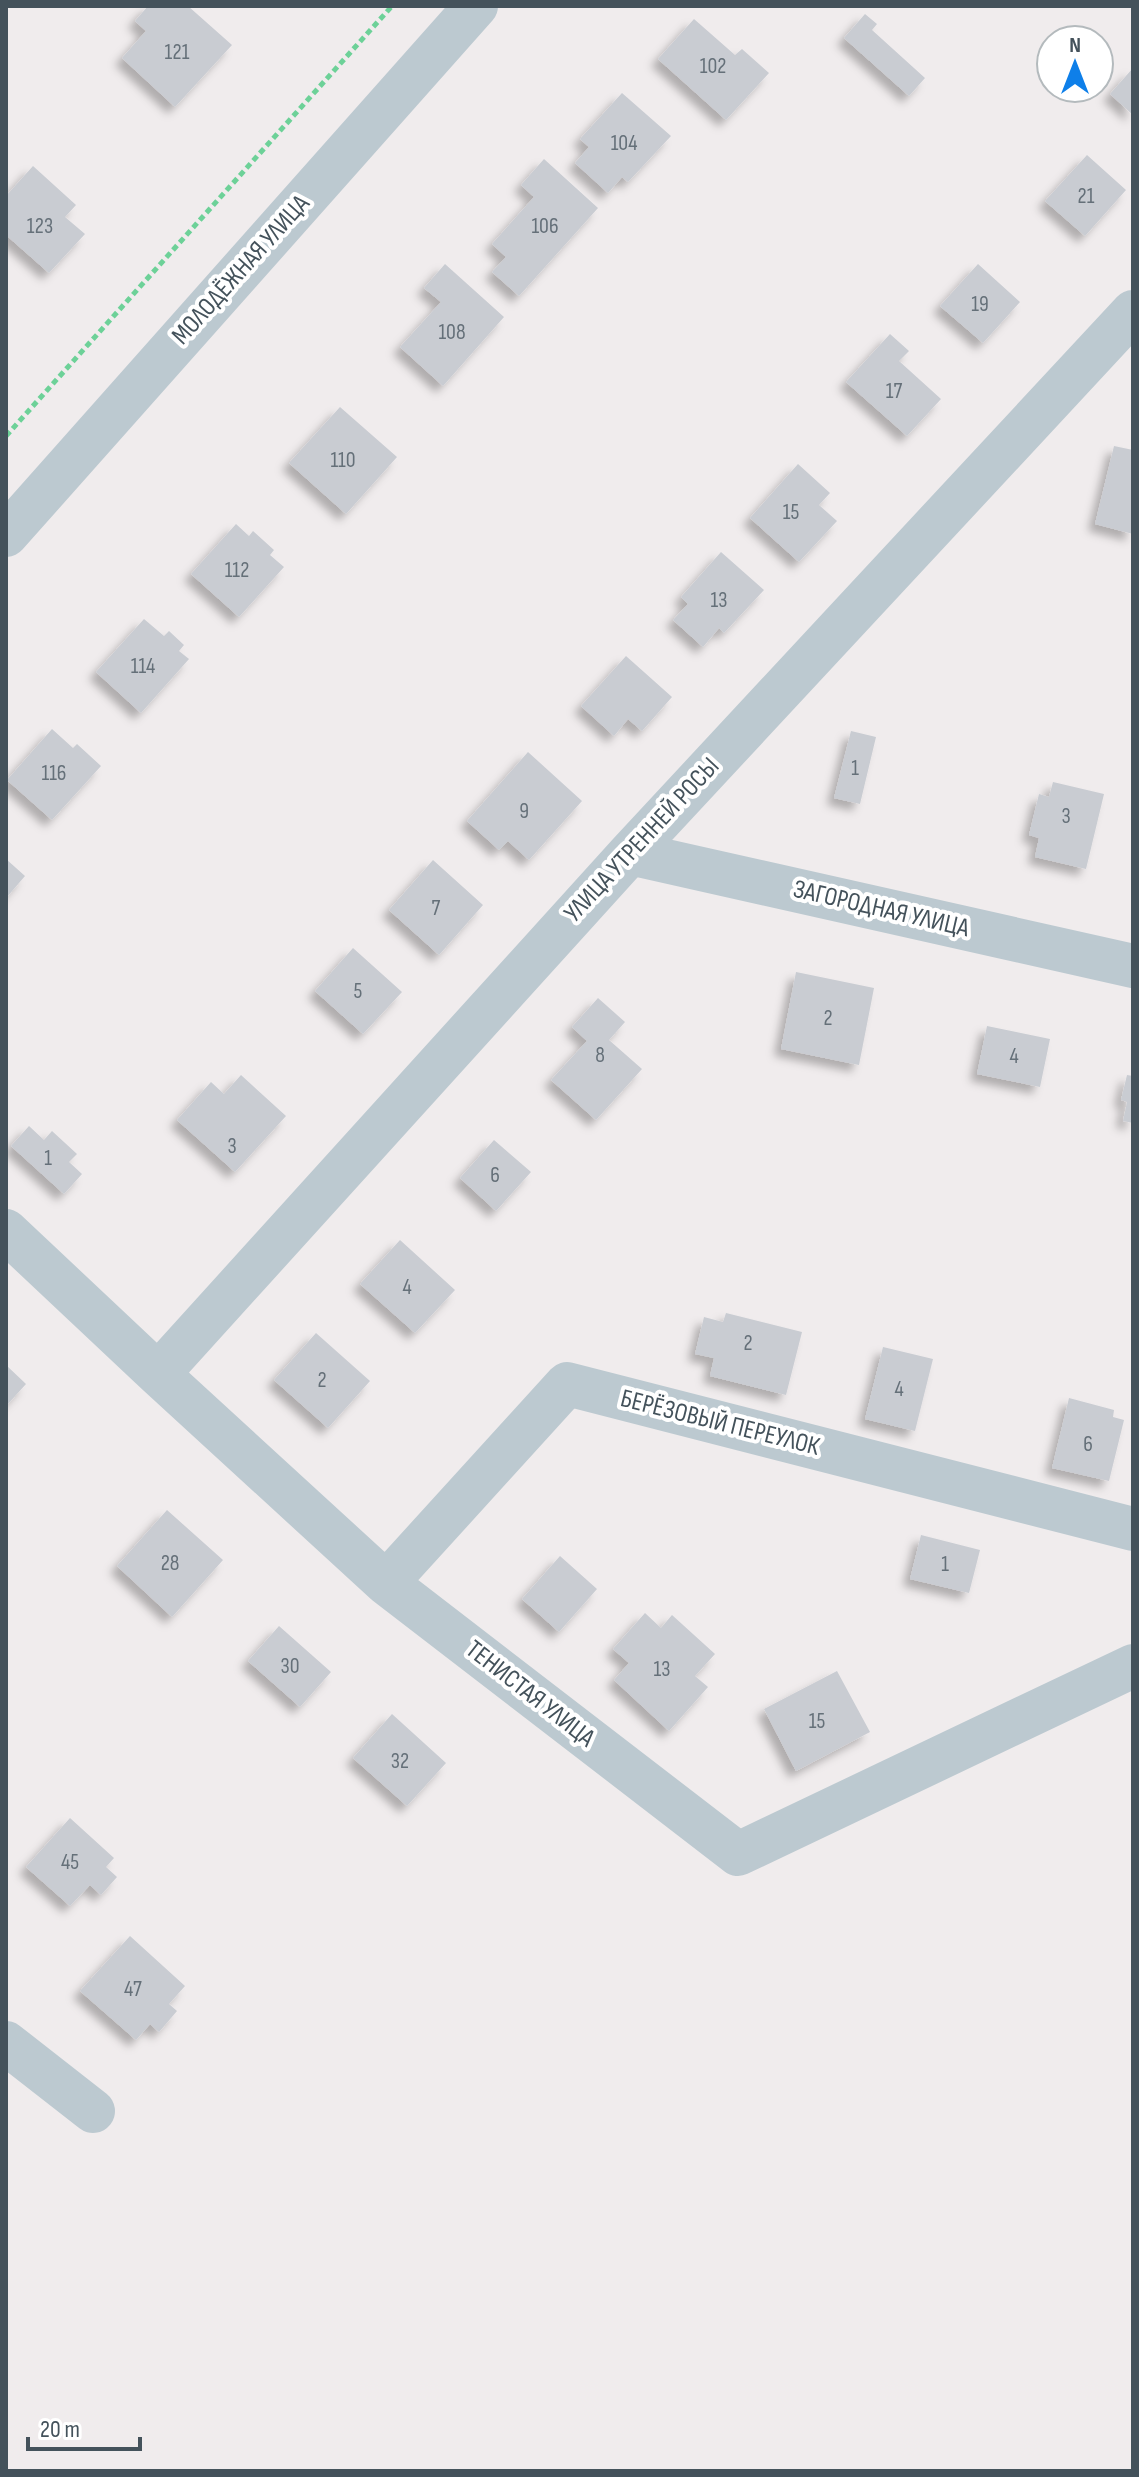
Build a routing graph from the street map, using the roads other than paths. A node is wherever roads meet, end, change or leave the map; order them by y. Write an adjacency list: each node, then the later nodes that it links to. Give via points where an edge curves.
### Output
1 (476, 6): 3 (street, МОЛОДЁЖНАЯ УЛИЦА)
2 (1128, 324): 4 (street, УЛИЦА УТРЕННЕЙ РОСЫ)
3 (6, 535)
4 (630, 853): 5 (street, ЗАГОРОДНАЯ УЛИЦА); 7 (street, УЛИЦА УТРЕННЕЙ РОСЫ)
5 (1133, 966)
6 (6, 1231): 7 (street, ТЕНИСТАЯ УЛИЦА)
7 (158, 1374): 9 (street, ТЕНИСТАЯ УЛИЦА)
8 (1133, 1529): 9 (street, БЕРЁЗОВЫЙ ПЕРЕУЛОК, via 567,1384)
9 (386, 1583): 10 (street, ТЕНИСТАЯ УЛИЦА, via 738,1854)
10 (1133, 1666)
11 (6, 2043): 12 (street)
12 (93, 2111)

